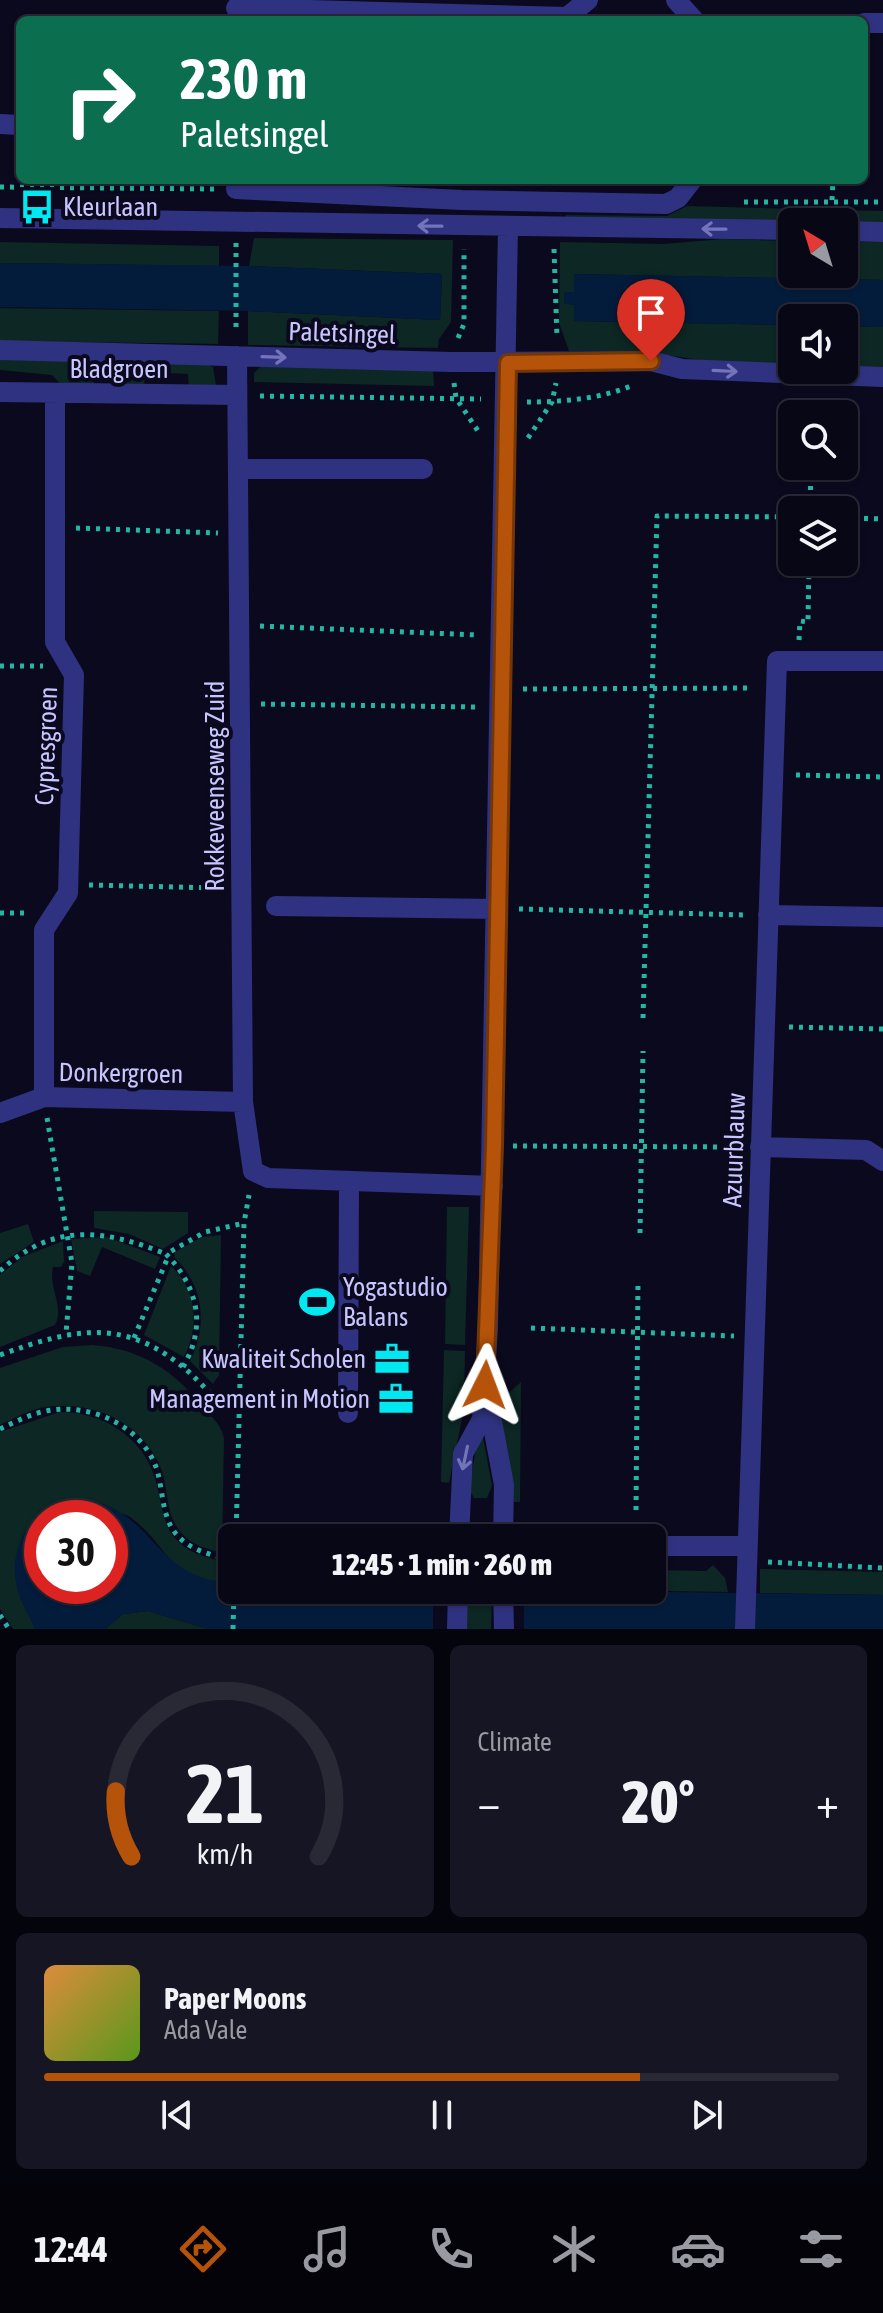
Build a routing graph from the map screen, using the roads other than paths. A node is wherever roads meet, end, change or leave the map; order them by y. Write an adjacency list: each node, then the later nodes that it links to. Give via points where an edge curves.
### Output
1 (588, 0): 5 (street)
2 (676, 0): 6 (street)
3 (235, 9): 4 (street)
4 (526, 16)
5 (568, 16)
6 (690, 16)
7 (690, 184): 8 (street, via 666,204 462,200)
8 (235, 185): 10 (street)
9 (0, 218): 10 (street)
10 (235, 222): 11 (street, one-way to 10)
11 (508, 226): 12 (street, one-way to 11); 17 (street)
12 (778, 230)
13 (858, 231): 14 (street)
14 (883, 232)
15 (0, 350): 16 (street, Paletsingel)
16 (237, 356): 17 (street, Paletsingel, one-way to 17); 21 (street, Rokkeveenseweg Zuid)
17 (508, 363): 18 (street, Paletsingel, one-way to 18, via 651,361 682,369); 26 (street)
18 (883, 377)
19 (0, 392): 20 (street, Bladgroen)
20 (55, 395): 21 (street, Bladgroen); 29 (street, Cypresgroen, via 55,642 74,675 68,893 44,930)
21 (237, 395): 22 (street, Rokkeveenseweg Zuid)
22 (238, 469): 23 (street); 30 (street, Rokkeveenseweg Zuid)
23 (423, 469)
24 (883, 661): 27 (street, Azuurblauw, via 777,661)
25 (276, 906): 26 (street)
26 (498, 909): 35 (street)
27 (768, 915): 28 (street); 32 (street, Azuurblauw)
28 (883, 917)
29 (44, 1097): 30 (street, Donkergroen); 31 (street, Donkergroen)
30 (243, 1102): 34 (street, Rokkeveenseweg Zuid, via 253,1171 268,1178)
31 (0, 1113)
32 (760, 1147): 33 (street, via 866,1150); 41 (street, Azuurblauw)
33 (883, 1161)
34 (349, 1181): 35 (street); 37 (street)
35 (493, 1186): 36 (street)
36 (485, 1385): 38 (street, one-way to 38, via 482,1419 463,1454); 39 (street, via 504,1485)
37 (348, 1413)
38 (460, 1524)
39 (503, 1524)
40 (666, 1549): 41 (street)
41 (746, 1563): 46 (street, Azuurblauw)
42 (458, 1604): 44 (street)
43 (503, 1604): 45 (street)
44 (457, 1629)
45 (504, 1629)
46 (745, 1629)

